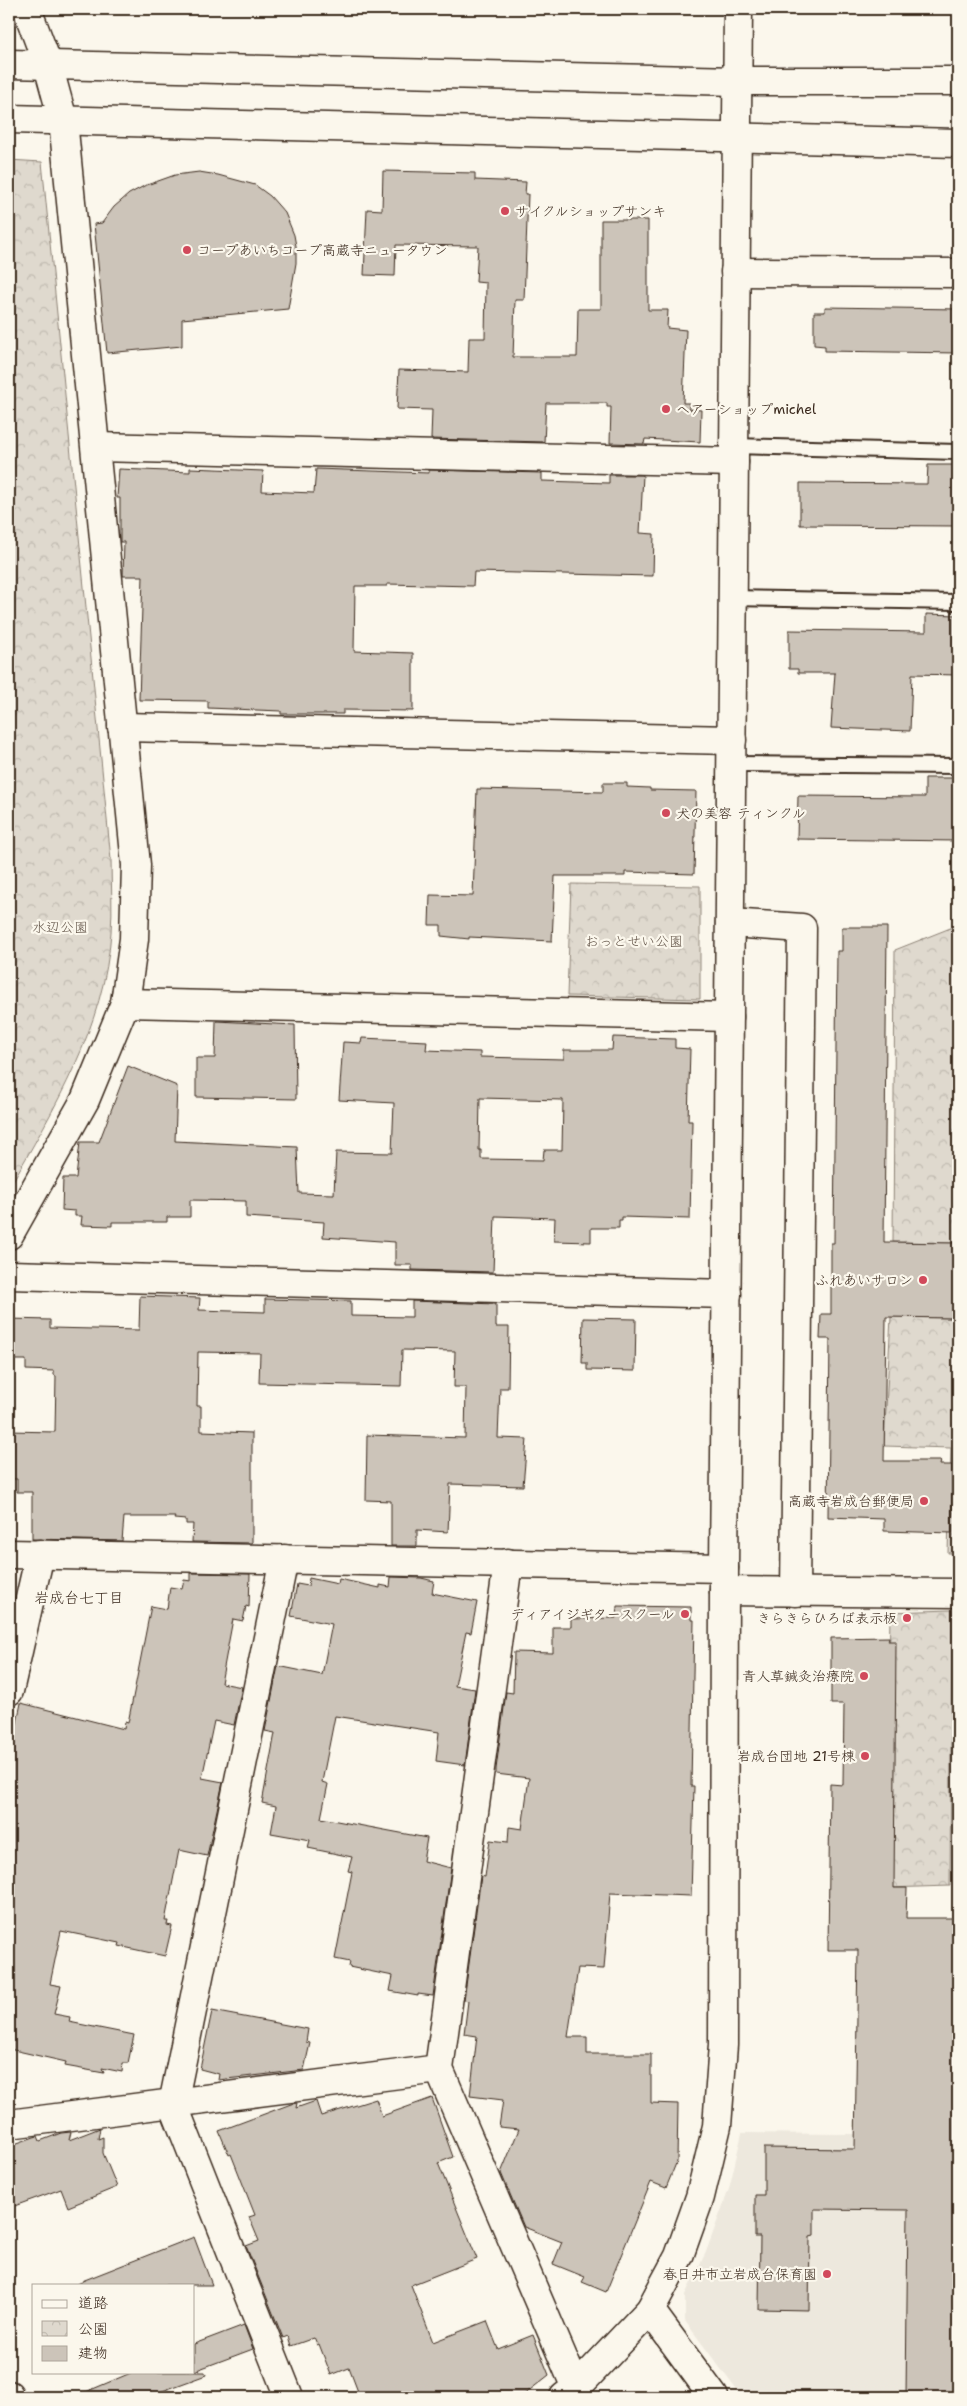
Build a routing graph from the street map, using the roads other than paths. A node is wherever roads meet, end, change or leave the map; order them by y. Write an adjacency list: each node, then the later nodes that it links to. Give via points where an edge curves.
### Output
1 (27, 9): 4 (street)
2 (738, 9): 6 (street)
3 (9, 64): 4 (street)
4 (48, 65): 6 (street); 8 (street)
5 (958, 80): 6 (street)
6 (737, 81): 9 (street)
7 (9, 119): 8 (street)
8 (63, 120): 9 (street); 13 (street)
9 (738, 138): 10 (street); 11 (street)
10 (958, 143)
11 (735, 272): 12 (street); 15 (street)
12 (958, 273)
13 (96, 447): 15 (street); 18 (street)
14 (958, 452): 15 (lane)
15 (734, 454): 16 (street)
16 (732, 598): 17 (lane); 19 (street)
17 (958, 602)
18 (122, 727): 19 (street); 22 (street, via 136,865 134,939)
19 (731, 752): 20 (lane); 21 (street)
20 (958, 766)
21 (730, 924): 23 (street); 32 (street, via 802,928)
22 (125, 1003): 23 (street); 24 (street, via 85,1100)
23 (729, 1017): 26 (street)
24 (9, 1235)
25 (9, 1275): 26 (street)
26 (727, 1294): 31 (street)
27 (9, 1554): 28 (street)
28 (40, 1554): 29 (street); 34 (street)
29 (284, 1559): 30 (street); 36 (street)
30 (508, 1563): 31 (street); 35 (street)
31 (724, 1580): 32 (street); 38 (street, via 723,2045 717,2126 697,2205 679,2256)
32 (795, 1592): 33 (street)
33 (958, 1593)
34 (9, 1691)
35 (440, 2069): 36 (street); 39 (street)
36 (173, 2104): 37 (street); 40 (street)
37 (9, 2124)
38 (650, 2310): 39 (street); 41 (street)
39 (570, 2392)
40 (289, 2397)
41 (714, 2397)

